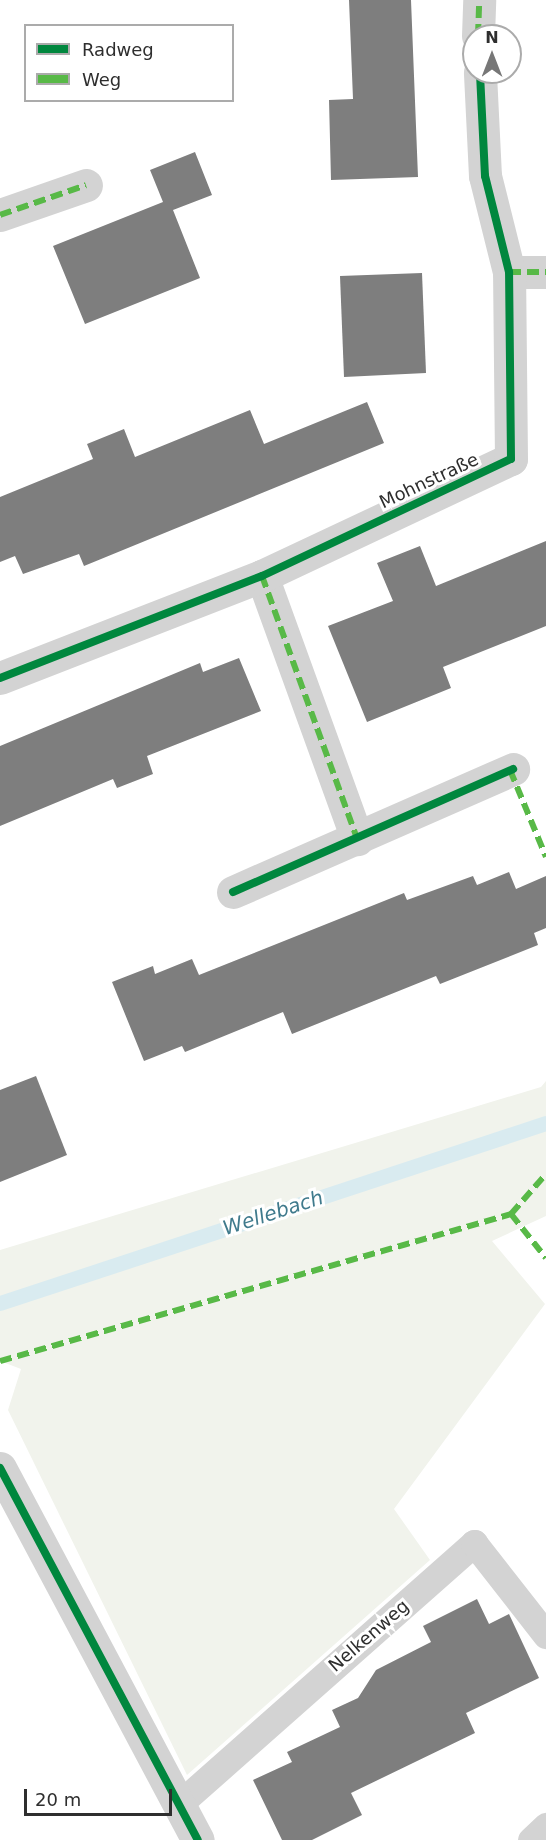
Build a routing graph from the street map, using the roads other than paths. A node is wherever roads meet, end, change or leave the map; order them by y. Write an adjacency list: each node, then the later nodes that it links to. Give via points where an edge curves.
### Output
1 (479, 0): 2 (street)
2 (478, 24)
3 (481, 84): 6 (street, Mohnstraße, via 485,176)
4 (86, 185): 5 (street)
5 (0, 215)
6 (509, 272): 7 (street); 8 (street, Mohnstraße, via 511,459)
7 (546, 272)
8 (262, 576): 9 (street, Mohnstraße); 11 (street)
9 (0, 678)
10 (513, 769): 11 (street)
11 (357, 839): 12 (street)
12 (233, 892)
13 (0, 1468): 15 (street)
14 (546, 1635): 15 (lane, Nelkenweg, via 474,1544)
15 (177, 1806): 17 (street)
16 (546, 1826): 18 (lane)
17 (198, 1840)
18 (531, 1840)

